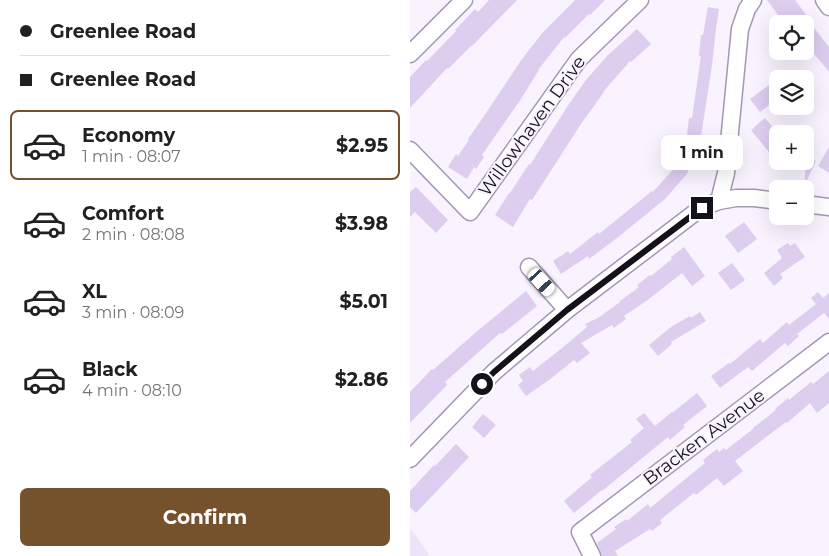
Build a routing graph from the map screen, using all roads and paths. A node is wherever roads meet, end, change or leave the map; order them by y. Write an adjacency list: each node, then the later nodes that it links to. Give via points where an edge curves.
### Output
1 (464, 0): 6 (street)
2 (640, 0): 7 (street, Willowhaven Drive, via 579,60 470,212)
3 (753, 0): 9 (street, via 740,29 726,173)
4 (824, 0): 5 (street)
5 (829, 7)
6 (410, 54)
7 (410, 150)
8 (769, 200): 9 (street, via 736,198)
9 (718, 201): 13 (street, via 702,208)
10 (814, 205): 11 (street)
11 (829, 207)
12 (529, 267): 13 (street)
13 (567, 310): 15 (street, via 494,372)
14 (829, 342): 16 (street, Bracken Avenue, via 580,532)
15 (410, 459)
16 (592, 556)

